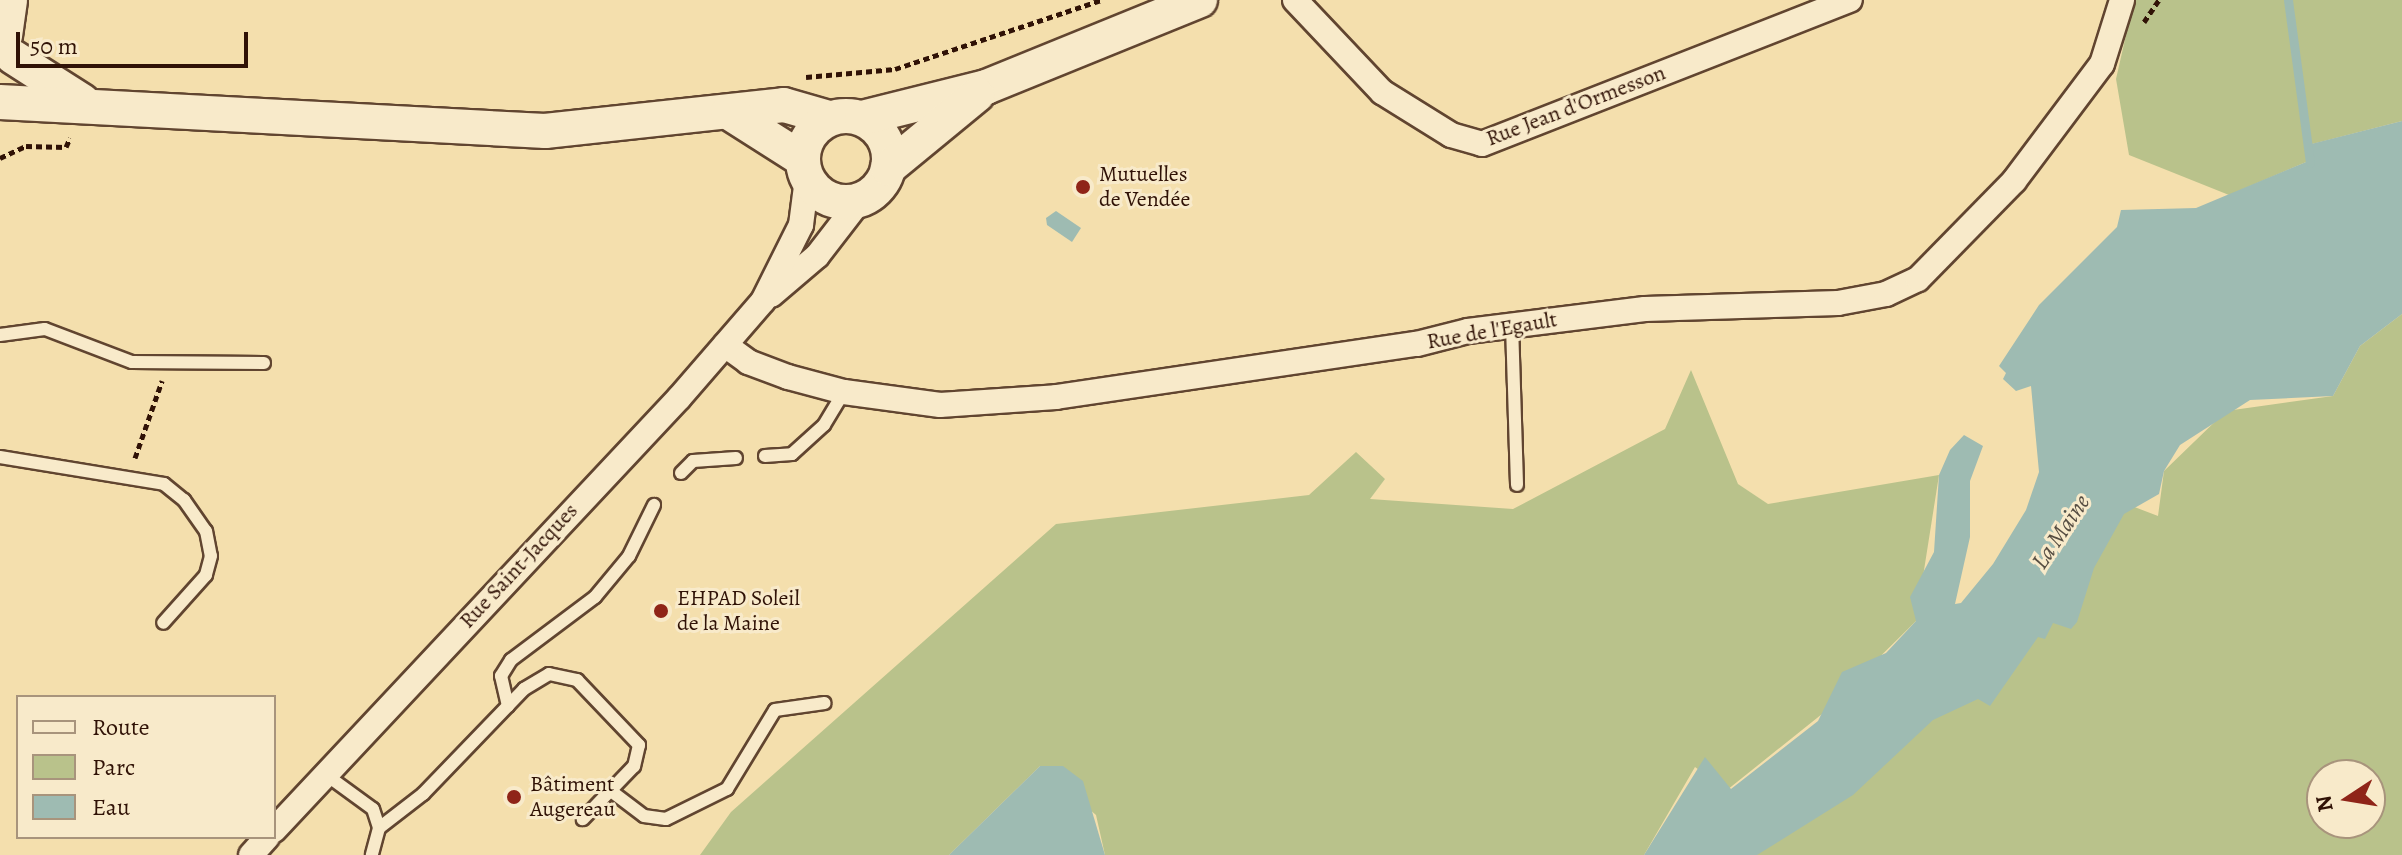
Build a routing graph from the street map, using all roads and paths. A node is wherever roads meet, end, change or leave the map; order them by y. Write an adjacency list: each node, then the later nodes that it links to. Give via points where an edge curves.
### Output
1 (10, 0): 8 (main road)
2 (1101, 0): 9 (path, via 895,69)
3 (1200, 0): 7 (main road)
4 (1295, 0): 5 (street, Rue Jean d'Ormesson, via 1382,92 1451,135 1482,144)
5 (1850, 0)
6 (2122, 0): 22 (street, Rue de l'Egault, via 2102,64 2014,181 1918,279 1886,294 1838,303 1645,309)
7 (1164, 6): 10 (main road)
8 (6, 41): 11 (main road, via 8,84); 13 (main road)
9 (797, 77)
10 (986, 87): 15 (main road); 18 (main road)
11 (0, 95)
12 (0, 102): 13 (main road)
13 (89, 105): 14 (main road, via 545,131)
14 (728, 112): 15 (main road, via 784,105); 19 (main road)
15 (862, 115): 18 (main road, via 884,138); 19 (main road, via 810,135)
16 (66, 147): 17 (path, via 26,146)
17 (0, 158)
18 (888, 168): 20 (main road, via 873,192)
19 (805, 169): 20 (main road, via 836,201); 21 (street, Rue Saint-Jacques, via 801,225)
20 (861, 199): 21 (street, Rue Saint-Jacques, via 817,256)
21 (763, 301): 24 (street, Rue Saint-Jacques)
22 (1512, 325): 27 (street, Rue de l'Egault, via 1056,397 940,405); 33 (lane)
23 (0, 335): 26 (lane, via 45,329 118,360)
24 (725, 345): 27 (street, Rue de l'Egault, via 748,362); 38 (street, Rue Saint-Jacques)
25 (264, 363): 26 (lane)
26 (162, 364): 32 (path, via 156,408)
27 (844, 392): 28 (lane, via 824,425 792,454)
28 (765, 456)
29 (0, 457): 32 (lane)
30 (736, 458): 31 (lane, via 693,461)
31 (681, 473)
32 (128, 477): 35 (lane, via 164,484 184,500 206,531 211,556 206,575)
33 (1517, 485)
34 (654, 505): 37 (lane, via 629,556 595,597 511,660 501,676)
35 (163, 623)
36 (825, 703): 39 (lane, via 775,710 727,789 666,819 644,816)
37 (508, 706): 39 (lane, via 549,674 577,680 639,745 634,766); 42 (lane, via 423,794)
38 (325, 774): 41 (street, Rue Saint-Jacques); 42 (lane, via 373,809)
39 (611, 791): 40 (lane)
40 (583, 819)
41 (276, 828)
42 (379, 828): 45 (lane)
43 (265, 839): 44 (street)
44 (251, 855)
45 (372, 855)

